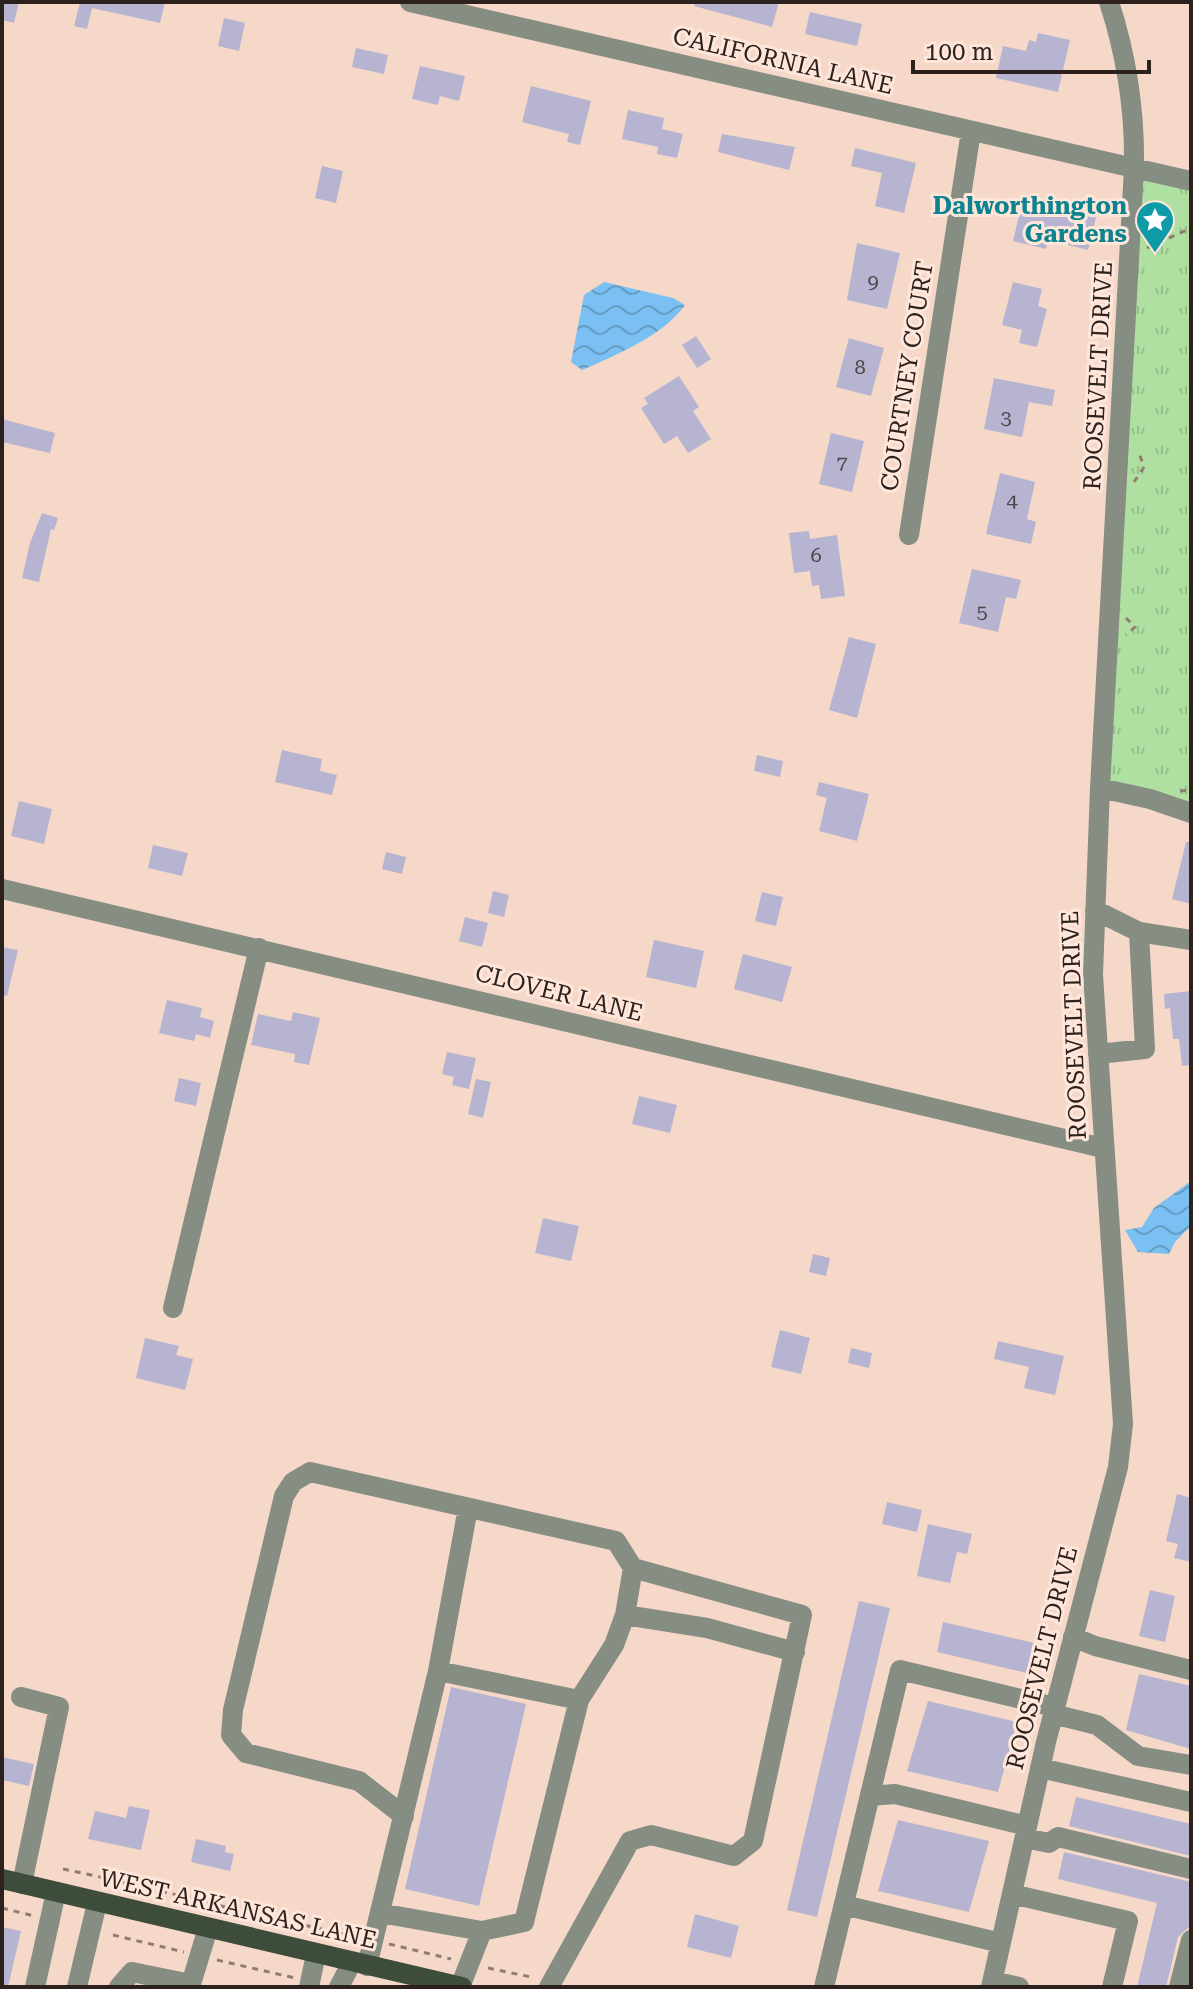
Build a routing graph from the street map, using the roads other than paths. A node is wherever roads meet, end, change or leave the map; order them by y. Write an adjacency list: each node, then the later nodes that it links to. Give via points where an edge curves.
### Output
1 (410, 2): 3 (street, CALIFORNIA LANE)
2 (1109, 2): 4 (street, ROOSEVELT DRIVE, via 1135,120)
3 (971, 131): 4 (street, CALIFORNIA LANE); 6 (street, COURTNEY COURT)
4 (1134, 168): 5 (street, CALIFORNIA LANE); 7 (street, ROOSEVELT DRIVE)
5 (1191, 181)
6 (909, 535)
7 (1100, 788): 8 (street); 10 (street, ROOSEVELT DRIVE)
8 (1191, 813)
9 (2, 889): 13 (street, CLOVER LANE)
10 (1095, 910): 11 (street); 14 (street, ROOSEVELT DRIVE)
11 (1139, 932): 12 (street); 14 (street, via 1145,1049)
12 (1191, 940)
13 (259, 948): 15 (street, CLOVER LANE); 16 (street)
14 (1098, 1054): 15 (street, ROOSEVELT DRIVE)
15 (1103, 1148): 20 (street, ROOSEVELT DRIVE, via 1123,1424 1118,1467)
16 (173, 1308)
17 (468, 1508): 18 (street, via 616,1541); 23 (street); 31 (street, via 310,1472 293,1482 284,1496 230,1722 231,1735 246,1753 359,1781)
18 (633, 1568): 19 (street); 21 (street, via 802,1615)
19 (625, 1615): 21 (street, via 707,1628); 25 (street, via 614,1645)
20 (1073, 1637): 22 (street); 26 (street, ROOSEVELT DRIVE)
21 (795, 1652): 46 (street, via 753,1841 734,1856 651,1835 630,1841)
22 (1191, 1670)
23 (438, 1671): 25 (street); 31 (street)
24 (21, 1697): 34 (street, via 59,1707)
25 (579, 1700): 41 (street, via 524,1922)
26 (1054, 1711): 27 (street, via 1097,1725 1138,1756); 28 (street, ROOSEVELT DRIVE); 29 (street, via 900,1670)
27 (1191, 1765)
28 (1040, 1768): 30 (street); 32 (street, ROOSEVELT DRIVE)
29 (870, 1796): 32 (street, via 895,1794); 38 (street)
30 (1191, 1802)
31 (404, 1816): 39 (street)
32 (1026, 1832): 33 (street, via 1049,1843 1058,1837); 36 (street, ROOSEVELT DRIVE)
33 (1191, 1869)
34 (12, 1882): 35 (main road, WEST ARKANSAS LANE)
35 (56, 1892): 37 (main road, WEST ARKANSAS LANE); 49 (street)
36 (1012, 1894): 43 (street, ROOSEVELT DRIVE); 56 (street, via 1128,1921)
37 (97, 1903): 40 (main road, WEST ARKANSAS LANE); 50 (street)
38 (844, 1905): 43 (street); 54 (street)
39 (380, 1913): 41 (street); 45 (street)
40 (208, 1928): 44 (main road, WEST ARKANSAS LANE); 51 (street, via 191,1984 132,1972)
41 (482, 1931): 53 (street)
42 (1191, 1940): 57 (street)
43 (1001, 1943): 48 (street, ROOSEVELT DRIVE)
44 (316, 1954): 45 (main road, WEST ARKANSAS LANE); 47 (street)
45 (359, 1964): 52 (street); 53 (main road, WEST ARKANSAS LANE)
46 (540, 1982)
47 (306, 1983)
48 (992, 1984): 55 (street)
49 (35, 1987)
50 (77, 1987)
51 (119, 1987)
52 (339, 1987)
53 (460, 1987)
54 (824, 1987)
55 (1019, 1987)
56 (1112, 1987)
57 (1179, 1987)

